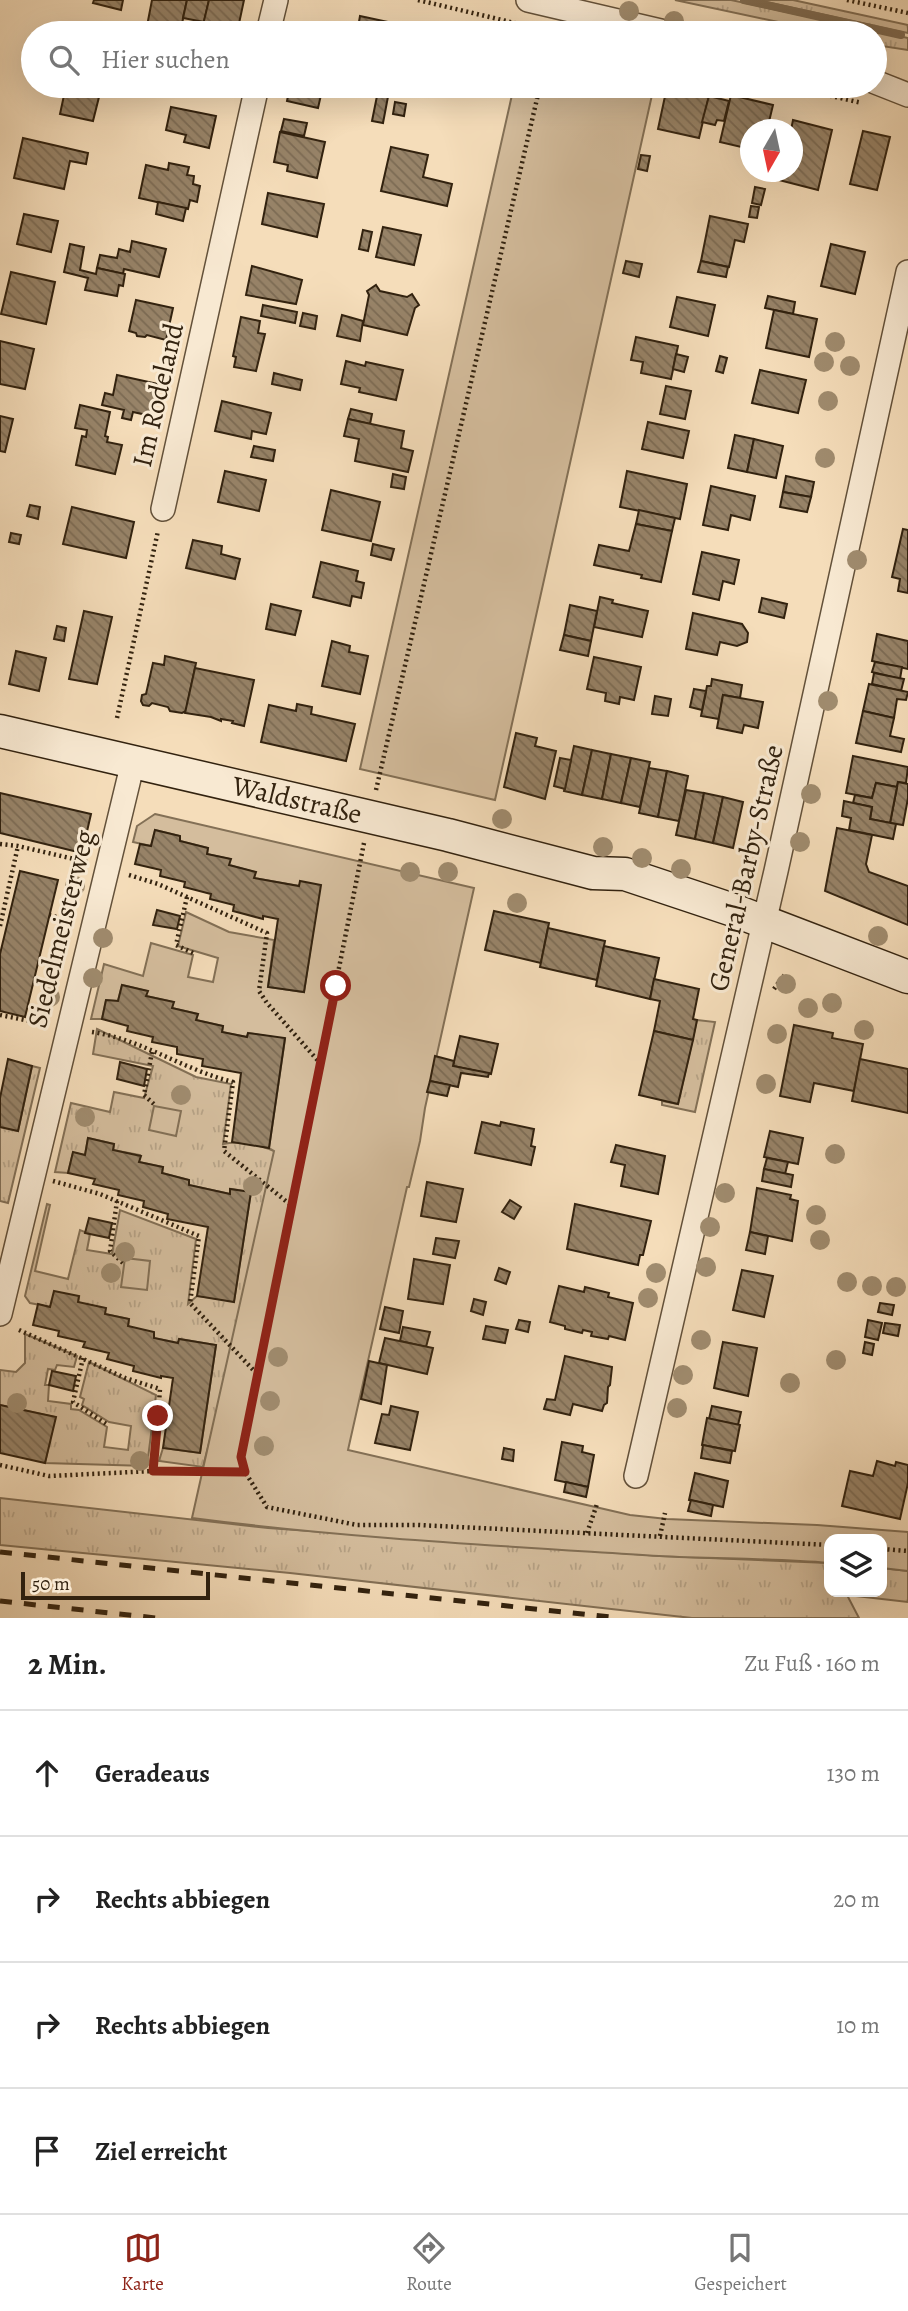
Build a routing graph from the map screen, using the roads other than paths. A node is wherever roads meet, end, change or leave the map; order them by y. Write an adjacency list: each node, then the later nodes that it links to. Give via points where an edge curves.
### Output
1 (276, 0): 3 (street)
2 (528, 0): 4 (street)
3 (271, 21)
4 (618, 21)
5 (887, 87): 6 (street)
6 (908, 95)
7 (254, 98): 9 (street, Im Rodeland)
8 (908, 272): 12 (street, General-Barby-Straße)
9 (163, 509)
10 (0, 731): 11 (main road, Waldstraße)
11 (133, 762): 12 (main road, Waldstraße, via 593,873 619,889); 15 (street, Siedelmeisterweg)
12 (762, 931): 13 (main road, Waldstraße); 14 (main road, Waldstraße); 16 (street, General-Barby-Straße)
13 (908, 977)
14 (908, 999)
15 (0, 1314)
16 (636, 1475)

